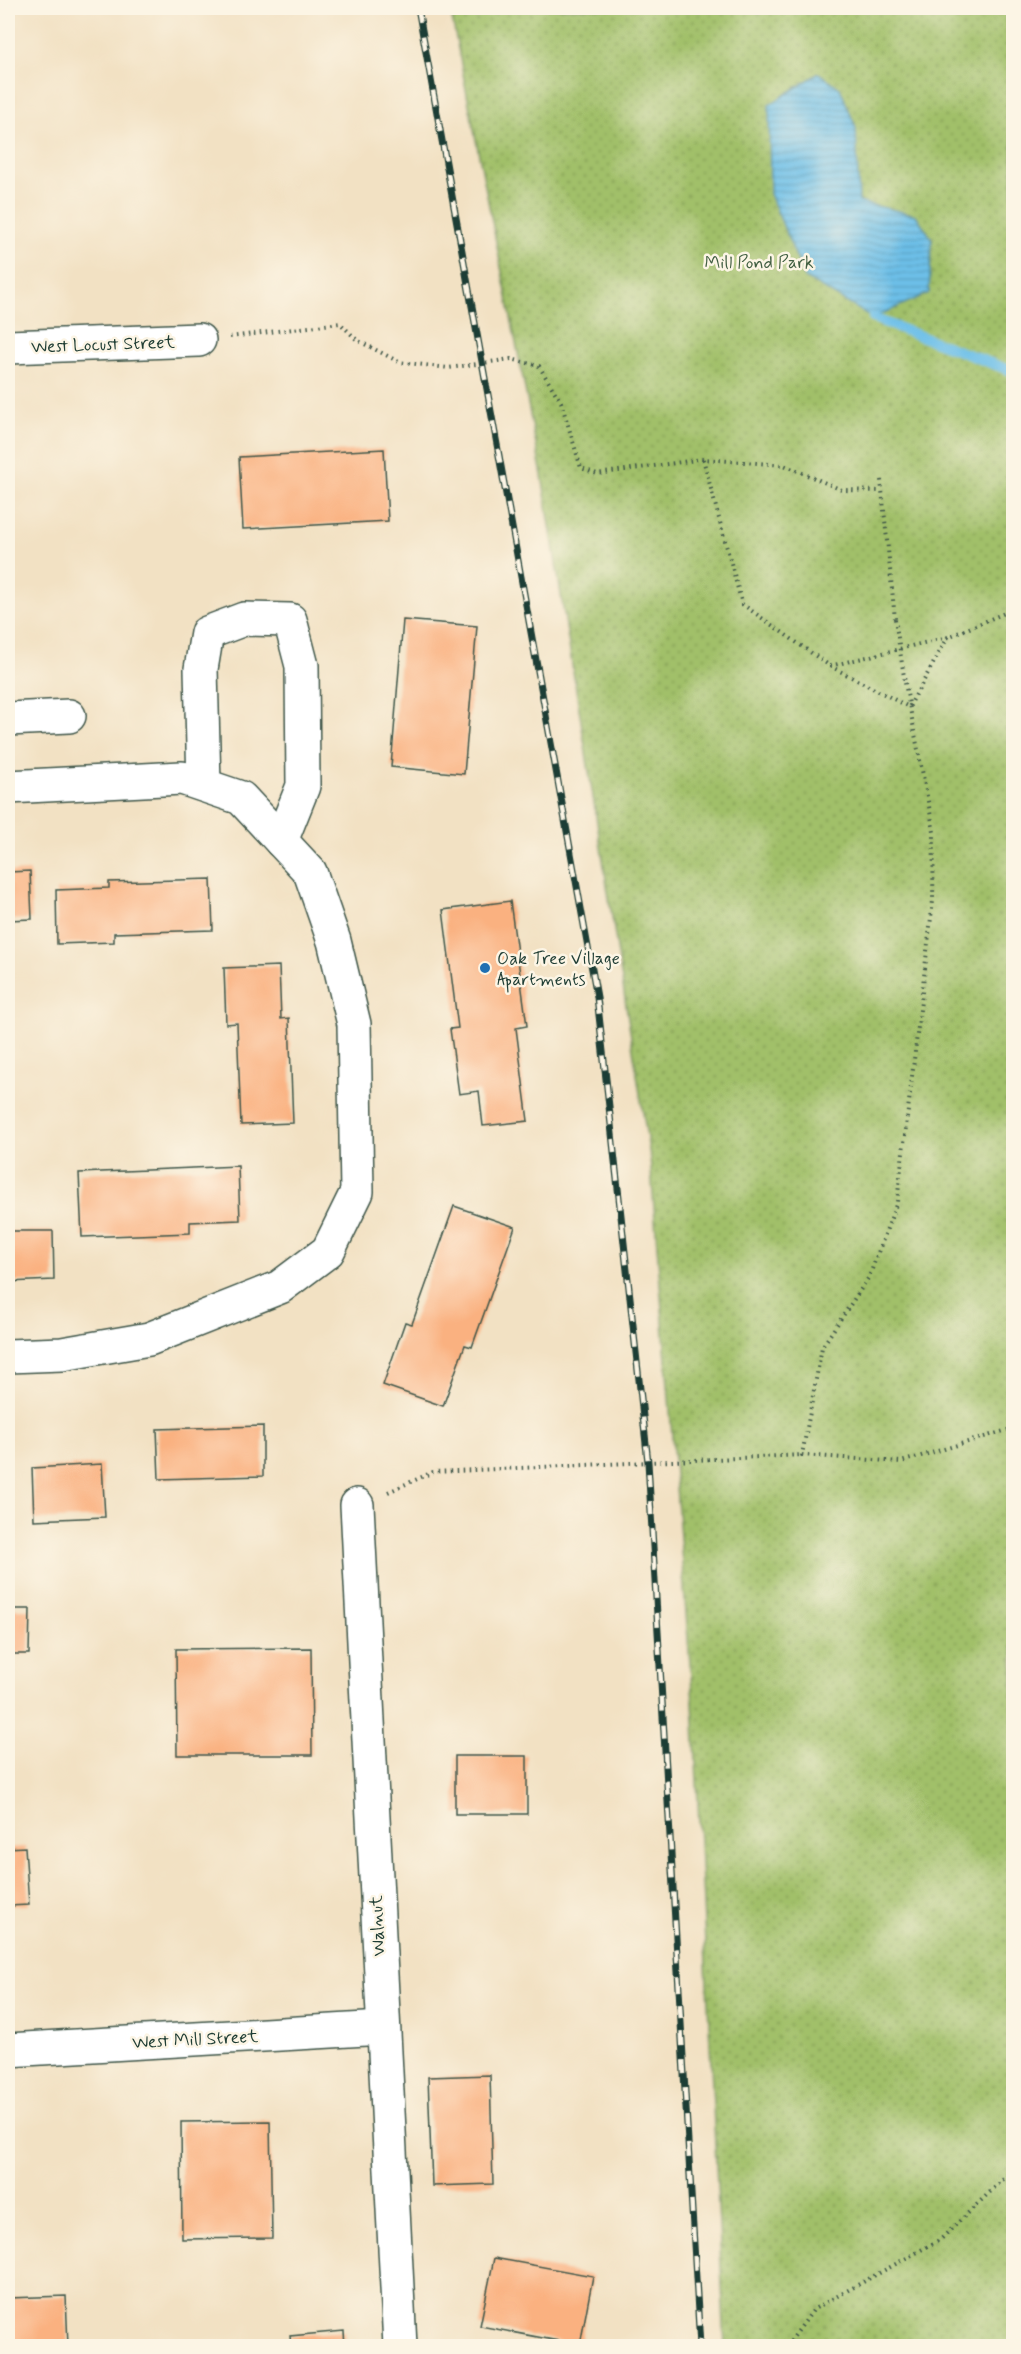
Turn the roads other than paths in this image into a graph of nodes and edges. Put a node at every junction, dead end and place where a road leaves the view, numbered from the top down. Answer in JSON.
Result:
{"nodes":[{"id":1,"x":199,"y":340,"type":"road end"},
{"id":2,"x":8,"y":347,"type":"edge"},
{"id":3,"x":69,"y":716,"type":"dead end"},
{"id":4,"x":8,"y":719,"type":"edge"},
{"id":5,"x":204,"y":785,"type":"junction"},
{"id":6,"x":8,"y":787,"type":"edge"},
{"id":7,"x":281,"y":841,"type":"junction"},
{"id":8,"x":8,"y":1356,"type":"edge"},
{"id":9,"x":357,"y":1505,"type":"road end"},
{"id":10,"x":382,"y":2028,"type":"junction"},
{"id":11,"x":8,"y":2050,"type":"edge"},
{"id":12,"x":400,"y":2346,"type":"edge"}],
"edges":[{"from":1,"to":2,"type":"street","name":"West Locust Street"},
{"from":3,"to":4,"type":"street"},
{"from":5,"to":6,"type":"street"},
{"from":5,"to":7,"type":"street"},
{"from":5,"to":7,"type":"street"},
{"from":7,"to":8,"type":"street"},
{"from":9,"to":10,"type":"street","name":"Walnut"},
{"from":10,"to":11,"type":"street","name":"West Mill Street"},
{"from":10,"to":12,"type":"street","name":"Walnut"}]}
